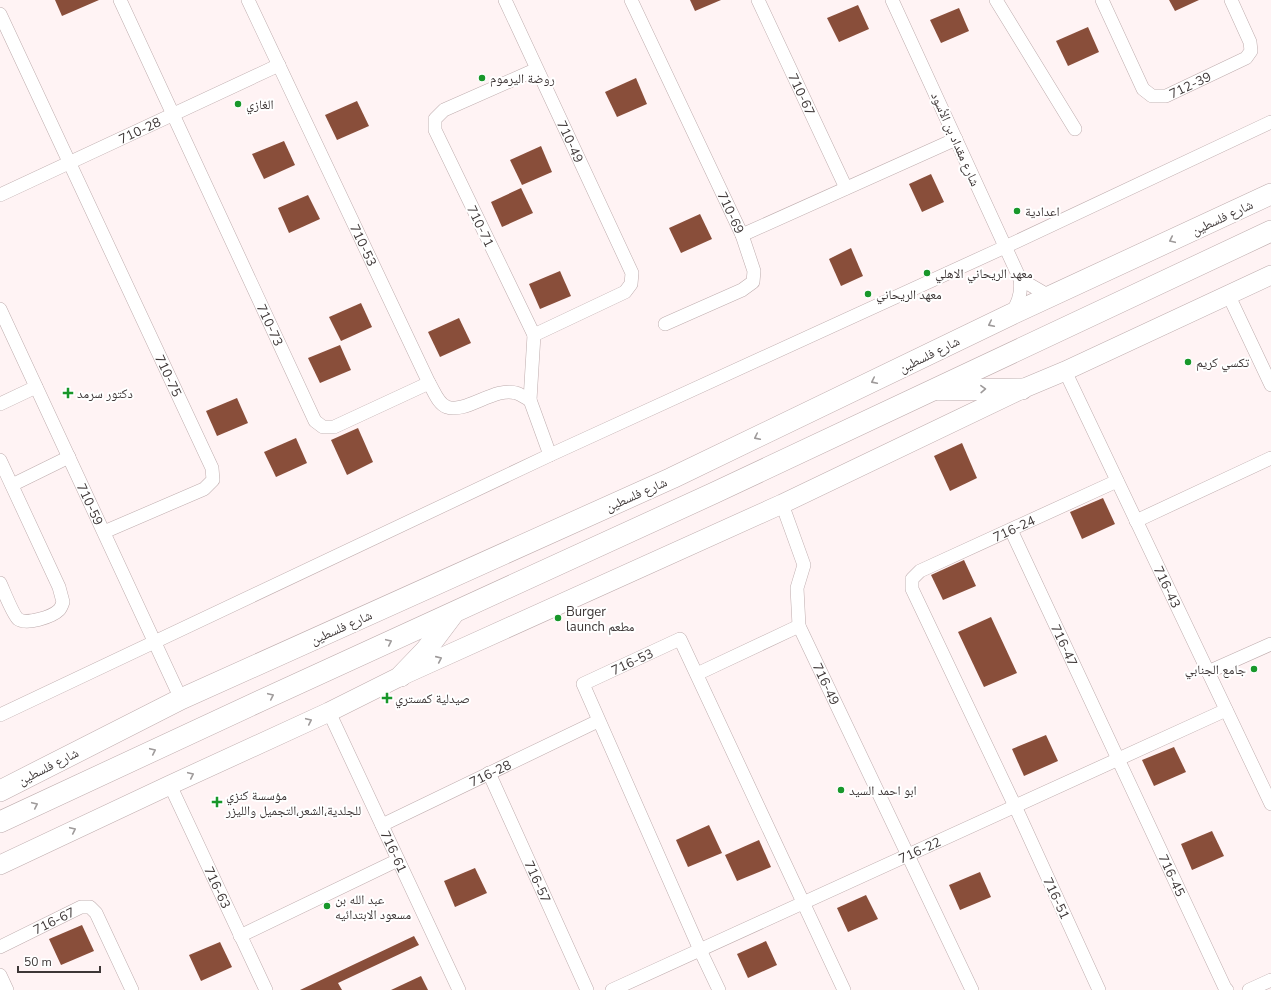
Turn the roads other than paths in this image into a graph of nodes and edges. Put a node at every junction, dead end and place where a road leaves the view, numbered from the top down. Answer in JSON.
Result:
{"nodes":[{"id":1,"x":120,"y":0,"type":"edge"},
{"id":2,"x":248,"y":0,"type":"edge"},
{"id":3,"x":505,"y":0,"type":"edge"},
{"id":4,"x":631,"y":0,"type":"edge"},
{"id":5,"x":758,"y":0,"type":"edge"},
{"id":6,"x":892,"y":0,"type":"edge"},
{"id":7,"x":996,"y":0,"type":"edge"},
{"id":8,"x":1102,"y":0,"type":"edge"},
{"id":9,"x":1231,"y":0,"type":"edge"},
{"id":10,"x":0,"y":14,"type":"edge"},
{"id":11,"x":279,"y":65,"type":"junction"},
{"id":12,"x":537,"y":69,"type":"junction"},
{"id":13,"x":173,"y":114,"type":"junction"},
{"id":14,"x":1271,"y":122,"type":"edge"},
{"id":15,"x":1075,"y":129,"type":"dead end"},
{"id":16,"x":956,"y":139,"type":"junction"},
{"id":17,"x":70,"y":163,"type":"junction"},
{"id":18,"x":846,"y":188,"type":"junction"},
{"id":19,"x":1271,"y":194,"type":"edge"},
{"id":20,"x":0,"y":195,"type":"edge"},
{"id":21,"x":1239,"y":209,"type":"junction"},
{"id":22,"x":1271,"y":231,"type":"edge"},
{"id":23,"x":742,"y":235,"type":"junction"},
{"id":24,"x":1248,"y":242,"type":"junction"},
{"id":25,"x":1005,"y":247,"type":"junction"},
{"id":26,"x":1271,"y":275,"type":"edge"},
{"id":27,"x":1020,"y":278,"type":"junction"},
{"id":28,"x":1228,"y":294,"type":"junction"},
{"id":29,"x":1054,"y":295,"type":"junction"},
{"id":30,"x":0,"y":309,"type":"edge"},
{"id":31,"x":1010,"y":315,"type":"junction"},
{"id":32,"x":665,"y":324,"type":"dead end"},
{"id":33,"x":534,"y":335,"type":"junction"},
{"id":34,"x":1065,"y":371,"type":"junction"},
{"id":35,"x":429,"y":383,"type":"junction"},
{"id":36,"x":1271,"y":385,"type":"edge"},
{"id":37,"x":36,"y":387,"type":"junction"},
{"id":38,"x":1022,"y":389,"type":"junction"},
{"id":39,"x":930,"y":391,"type":"junction"},
{"id":40,"x":530,"y":400,"type":"junction"},
{"id":41,"x":0,"y":404,"type":"edge"},
{"id":42,"x":550,"y":455,"type":"junction"},
{"id":43,"x":69,"y":457,"type":"junction"},
{"id":44,"x":1271,"y":458,"type":"edge"},
{"id":45,"x":0,"y":460,"type":"edge"},
{"id":46,"x":701,"y":464,"type":"junction"},
{"id":47,"x":672,"y":478,"type":"junction"},
{"id":48,"x":1117,"y":481,"type":"junction"},
{"id":49,"x":12,"y":485,"type":"junction"},
{"id":50,"x":714,"y":493,"type":"junction"},
{"id":51,"x":782,"y":504,"type":"junction"},
{"id":52,"x":682,"y":506,"type":"junction"},
{"id":53,"x":1136,"y":521,"type":"junction"},
{"id":54,"x":1011,"y":530,"type":"junction"},
{"id":55,"x":104,"y":532,"type":"junction"},
{"id":56,"x":0,"y":582,"type":"edge"},
{"id":57,"x":456,"y":611,"type":"junction"},
{"id":58,"x":799,"y":626,"type":"junction"},
{"id":59,"x":155,"y":643,"type":"junction"},
{"id":60,"x":1271,"y":644,"type":"edge"},
{"id":61,"x":1208,"y":672,"type":"junction"},
{"id":62,"x":697,"y":674,"type":"junction"},
{"id":63,"x":401,"y":676,"type":"junction"},
{"id":64,"x":181,"y":699,"type":"junction"},
{"id":65,"x":1226,"y":710,"type":"junction"},
{"id":66,"x":329,"y":712,"type":"junction"},
{"id":67,"x":0,"y":715,"type":"edge"},
{"id":68,"x":598,"y":721,"type":"junction"},
{"id":69,"x":1118,"y":759,"type":"junction"},
{"id":70,"x":489,"y":773,"type":"junction"},
{"id":71,"x":170,"y":785,"type":"junction"},
{"id":72,"x":0,"y":791,"type":"edge"},
{"id":73,"x":1271,"y":804,"type":"edge"},
{"id":74,"x":1015,"y":806,"type":"junction"},
{"id":75,"x":0,"y":822,"type":"edge"},
{"id":76,"x":382,"y":825,"type":"junction"},
{"id":77,"x":908,"y":855,"type":"junction"},
{"id":78,"x":398,"y":860,"type":"junction"},
{"id":79,"x":0,"y":865,"type":"edge"},
{"id":80,"x":803,"y":903,"type":"junction"},
{"id":81,"x":240,"y":936,"type":"junction"},
{"id":82,"x":0,"y":947,"type":"edge"},
{"id":83,"x":700,"y":950,"type":"junction"},
{"id":84,"x":0,"y":975,"type":"edge"},
{"id":85,"x":1271,"y":980,"type":"edge"},
{"id":86,"x":7,"y":990,"type":"edge"},
{"id":87,"x":132,"y":990,"type":"edge"},
{"id":88,"x":266,"y":990,"type":"edge"},
{"id":89,"x":459,"y":990,"type":"edge"},
{"id":90,"x":588,"y":990,"type":"edge"},
{"id":91,"x":612,"y":990,"type":"edge"},
{"id":92,"x":718,"y":990,"type":"edge"},
{"id":93,"x":844,"y":990,"type":"edge"},
{"id":94,"x":972,"y":990,"type":"edge"},
{"id":95,"x":1099,"y":990,"type":"edge"},
{"id":96,"x":1227,"y":990,"type":"edge"},
{"id":97,"x":1249,"y":990,"type":"edge"}],
"edges":[{"from":1,"to":13,"type":"street","name":"710-73"},
{"from":2,"to":11,"type":"street","name":"710-53"},
{"from":3,"to":12,"type":"street","name":"710-49"},
{"from":4,"to":23,"type":"street","name":"710-69"},
{"from":5,"to":18,"type":"street","name":"710-67"},
{"from":6,"to":16,"type":"street","name":"شارع مقداد بن الأسود"},
{"from":7,"to":15,"type":"street"},
{"from":8,"to":9,"type":"street","name":"712-39"},
{"from":10,"to":17,"type":"street","name":"710-75"},
{"from":11,"to":13,"type":"street","name":"710-28"},
{"from":11,"to":35,"type":"street","name":"710-53"},
{"from":12,"to":33,"type":"street","name":"710-49"},
{"from":12,"to":33,"type":"street","name":"710-71"},
{"from":13,"to":17,"type":"street","name":"710-28"},
{"from":13,"to":35,"type":"street","name":"710-73"},
{"from":14,"to":25,"type":"street"},
{"from":16,"to":18,"type":"street","name":"710-69"},
{"from":16,"to":25,"type":"street","name":"شارع مقداد بن الأسود"},
{"from":17,"to":20,"type":"street","name":"710-28"},
{"from":17,"to":55,"type":"street","name":"710-75"},
{"from":18,"to":23,"type":"street","name":"710-69"},
{"from":19,"to":21,"type":"main road","name":"شارع فلسطين"},
{"from":21,"to":24,"type":"main road"},
{"from":21,"to":29,"type":"main road","name":"شارع فلسطين","one_way":true},
{"from":22,"to":24,"type":"main road"},
{"from":23,"to":32,"type":"street"},
{"from":24,"to":39,"type":"main road"},
{"from":25,"to":27,"type":"street","name":"شارع مقداد بن الأسود"},
{"from":25,"to":42,"type":"street"},
{"from":26,"to":28,"type":"street"},
{"from":27,"to":29,"type":"street"},
{"from":27,"to":31,"type":"street"},
{"from":28,"to":34,"type":"street"},
{"from":28,"to":36,"type":"street"},
{"from":29,"to":31,"type":"main road","name":"شارع فلسطين"},
{"from":30,"to":37,"type":"street","name":"710-59"},
{"from":31,"to":46,"type":"main road","name":"شارع فلسطين","one_way":true},
{"from":33,"to":40,"type":"street"},
{"from":34,"to":38,"type":"street"},
{"from":34,"to":48,"type":"street","name":"716-43"},
{"from":35,"to":40,"type":"street","name":"710-53"},
{"from":37,"to":41,"type":"street"},
{"from":37,"to":43,"type":"street","name":"710-59"},
{"from":39,"to":38,"type":"main road","one_way":true},
{"from":38,"to":51,"type":"street"},
{"from":39,"to":50,"type":"main road"},
{"from":40,"to":42,"type":"street"},
{"from":42,"to":59,"type":"street"},
{"from":43,"to":49,"type":"street"},
{"from":43,"to":55,"type":"street","name":"710-59"},
{"from":44,"to":53,"type":"street"},
{"from":45,"to":49,"type":"street"},
{"from":46,"to":47,"type":"main road","name":"شارع فلسطين"},
{"from":46,"to":50,"type":"main road"},
{"from":47,"to":52,"type":"main road"},
{"from":47,"to":64,"type":"main road","name":"شارع فلسطين"},
{"from":48,"to":53,"type":"street","name":"716-43"},
{"from":48,"to":54,"type":"street","name":"716-24"},
{"from":49,"to":56,"type":"street"},
{"from":50,"to":52,"type":"main road"},
{"from":51,"to":58,"type":"street","name":"716-49"},
{"from":63,"to":51,"type":"street","one_way":true},
{"from":52,"to":57,"type":"main road"},
{"from":53,"to":61,"type":"street","name":"716-43"},
{"from":54,"to":69,"type":"street","name":"716-47"},
{"from":54,"to":74,"type":"street","name":"716-24"},
{"from":55,"to":59,"type":"street","name":"710-59"},
{"from":57,"to":63,"type":"main road"},
{"from":75,"to":57,"type":"main road","one_way":true},
{"from":58,"to":62,"type":"street"},
{"from":58,"to":77,"type":"street","name":"716-49"},
{"from":59,"to":64,"type":"street","name":"710-59"},
{"from":59,"to":67,"type":"street"},
{"from":60,"to":61,"type":"street"},
{"from":61,"to":65,"type":"street","name":"716-43"},
{"from":62,"to":68,"type":"street","name":"716-53"},
{"from":62,"to":80,"type":"street","name":"716-53"},
{"from":63,"to":66,"type":"street"},
{"from":64,"to":72,"type":"main road","name":"شارع فلسطين"},
{"from":65,"to":69,"type":"street","name":"716-22"},
{"from":65,"to":73,"type":"street","name":"716-43"},
{"from":71,"to":66,"type":"street","one_way":true},
{"from":66,"to":76,"type":"street","name":"716-61"},
{"from":68,"to":70,"type":"street","name":"716-28"},
{"from":68,"to":83,"type":"street","name":"716-53"},
{"from":69,"to":74,"type":"street","name":"716-22"},
{"from":69,"to":96,"type":"street","name":"716-45"},
{"from":70,"to":76,"type":"street","name":"716-28"},
{"from":70,"to":90,"type":"street","name":"716-57"},
{"from":79,"to":71,"type":"street","one_way":true},
{"from":71,"to":81,"type":"street","name":"716-63"},
{"from":74,"to":77,"type":"street","name":"716-22"},
{"from":74,"to":95,"type":"street","name":"716-51"},
{"from":76,"to":78,"type":"street","name":"716-61"},
{"from":77,"to":80,"type":"street","name":"716-22"},
{"from":77,"to":94,"type":"street"},
{"from":78,"to":81,"type":"street"},
{"from":78,"to":89,"type":"street","name":"716-61"},
{"from":80,"to":83,"type":"street","name":"716-22"},
{"from":80,"to":93,"type":"street","name":"716-53"},
{"from":81,"to":88,"type":"street","name":"716-63"},
{"from":82,"to":87,"type":"street","name":"716-67"},
{"from":83,"to":91,"type":"street","name":"716-22"},
{"from":83,"to":92,"type":"street","name":"716-53"},
{"from":84,"to":86,"type":"street"},
{"from":85,"to":97,"type":"street"}]}
